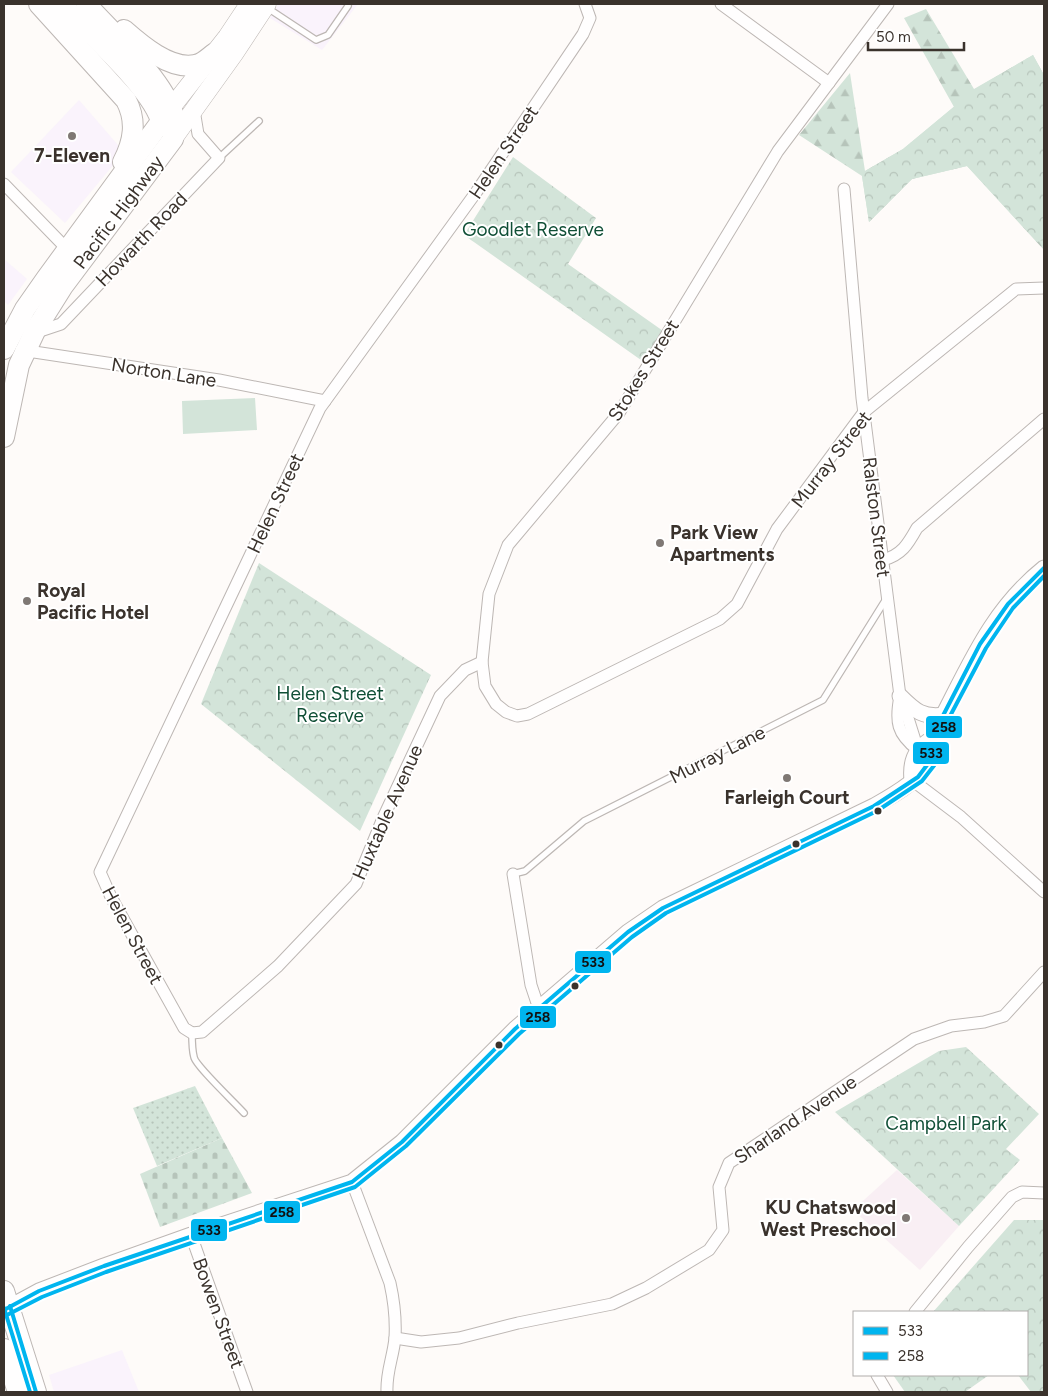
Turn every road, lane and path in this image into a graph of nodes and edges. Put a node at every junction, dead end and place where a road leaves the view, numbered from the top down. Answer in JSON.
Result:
{"nodes":[{"id":1,"x":39,"y":4,"type":"edge"},
{"id":2,"x":62,"y":4,"type":"edge"},
{"id":3,"x":86,"y":4,"type":"edge"},
{"id":4,"x":98,"y":4,"type":"edge"},
{"id":5,"x":585,"y":4,"type":"edge"},
{"id":6,"x":721,"y":4,"type":"edge"},
{"id":7,"x":888,"y":4,"type":"edge"},
{"id":8,"x":260,"y":5,"type":"edge"},
{"id":9,"x":348,"y":6,"type":"dead end"},
{"id":10,"x":215,"y":53,"type":"junction"},
{"id":11,"x":829,"y":83,"type":"junction"},
{"id":12,"x":194,"y":110,"type":"junction"},
{"id":13,"x":166,"y":115,"type":"junction"},
{"id":14,"x":259,"y":121,"type":"dead end"},
{"id":15,"x":173,"y":139,"type":"junction"},
{"id":16,"x":219,"y":158,"type":"junction"},
{"id":17,"x":156,"y":162,"type":"junction"},
{"id":18,"x":5,"y":187,"type":"edge"},
{"id":19,"x":844,"y":189,"type":"dead end"},
{"id":20,"x":105,"y":200,"type":"junction"},
{"id":21,"x":67,"y":249,"type":"junction"},
{"id":22,"x":1044,"y":288,"type":"edge"},
{"id":23,"x":25,"y":310,"type":"junction"},
{"id":24,"x":36,"y":329,"type":"junction"},
{"id":25,"x":4,"y":349,"type":"edge"},
{"id":26,"x":26,"y":350,"type":"junction"},
{"id":27,"x":4,"y":358,"type":"edge"},
{"id":28,"x":325,"y":401,"type":"junction"},
{"id":29,"x":864,"y":412,"type":"junction"},
{"id":30,"x":1044,"y":419,"type":"edge"},
{"id":31,"x":4,"y":437,"type":"edge"},
{"id":32,"x":883,"y":560,"type":"junction"},
{"id":33,"x":1044,"y":568,"type":"edge"},
{"id":34,"x":887,"y":598,"type":"junction"},
{"id":35,"x":482,"y":662,"type":"junction"},
{"id":36,"x":900,"y":696,"type":"junction"},
{"id":37,"x":944,"y":715,"type":"junction"},
{"id":38,"x":932,"y":739,"type":"junction"},
{"id":39,"x":918,"y":750,"type":"junction"},
{"id":40,"x":912,"y":780,"type":"junction"},
{"id":41,"x":512,"y":874,"type":"joint"},
{"id":42,"x":1044,"y":892,"type":"edge"},
{"id":43,"x":1044,"y":972,"type":"edge"},
{"id":44,"x":539,"y":1009,"type":"junction"},
{"id":45,"x":192,"y":1033,"type":"junction"},
{"id":46,"x":244,"y":1113,"type":"dead end"},
{"id":47,"x":352,"y":1182,"type":"junction"},
{"id":48,"x":1044,"y":1193,"type":"edge"},
{"id":49,"x":191,"y":1235,"type":"junction"},
{"id":50,"x":6,"y":1302,"type":"edge"},
{"id":51,"x":916,"y":1311,"type":"edge"},
{"id":52,"x":395,"y":1338,"type":"junction"},
{"id":53,"x":4,"y":1349,"type":"edge"},
{"id":54,"x":878,"y":1376,"type":"edge"},
{"id":55,"x":18,"y":1392,"type":"edge"},
{"id":56,"x":36,"y":1392,"type":"edge"},
{"id":57,"x":247,"y":1392,"type":"edge"},
{"id":58,"x":387,"y":1392,"type":"edge"},
{"id":59,"x":886,"y":1392,"type":"edge"}],
"edges":[{"from":1,"to":20,"type":"highway"},
{"from":2,"to":13,"type":"highway"},
{"from":3,"to":13,"type":"highway"},
{"from":4,"to":10,"type":"highway"},
{"from":5,"to":28,"type":"street","name":"Helen Street"},
{"from":6,"to":11,"type":"street"},
{"from":7,"to":11,"type":"street","name":"Stokes Street"},
{"from":8,"to":9,"type":"lane"},
{"from":8,"to":10,"type":"main road","name":"Pacific Highway"},
{"from":8,"to":12,"type":"main road","name":"Pacific Highway"},
{"from":10,"to":13,"type":"main road","name":"Pacific Highway"},
{"from":11,"to":35,"type":"street","name":"Stokes Street"},
{"from":12,"to":15,"type":"main road","name":"Pacific Highway"},
{"from":12,"to":16,"type":"street"},
{"from":13,"to":15,"type":"highway"},
{"from":13,"to":17,"type":"highway"},
{"from":13,"to":20,"type":"highway","name":"Pacific Highway"},
{"from":14,"to":16,"type":"lane","name":"Howarth Road"},
{"from":15,"to":17,"type":"highway","name":"Pacific Highway"},
{"from":16,"to":24,"type":"street","name":"Howarth Road"},
{"from":17,"to":24,"type":"highway","name":"Pacific Highway"},
{"from":18,"to":21,"type":"street"},
{"from":19,"to":29,"type":"street","name":"Ralston Street"},
{"from":20,"to":21,"type":"highway","name":"Pacific Highway"},
{"from":21,"to":23,"type":"highway","name":"Pacific Highway"},
{"from":22,"to":29,"type":"street","name":"Murray Street"},
{"from":23,"to":24,"type":"street"},
{"from":23,"to":25,"type":"highway","name":"Pacific Highway"},
{"from":24,"to":26,"type":"highway","name":"Pacific Highway"},
{"from":26,"to":27,"type":"street","name":"Norton Lane"},
{"from":26,"to":28,"type":"street","name":"Norton Lane"},
{"from":26,"to":31,"type":"highway","name":"Pacific Highway"},
{"from":28,"to":45,"type":"street","name":"Helen Street"},
{"from":29,"to":32,"type":"street","name":"Ralston Street"},
{"from":29,"to":35,"type":"street","name":"Murray Street"},
{"from":30,"to":32,"type":"street"},
{"from":32,"to":34,"type":"street","name":"Ralston Street"},
{"from":33,"to":37,"type":"main road"},
{"from":34,"to":36,"type":"street","name":"Ralston Street"},
{"from":34,"to":41,"type":"lane","name":"Murray Lane"},
{"from":35,"to":45,"type":"street","name":"Huxtable Avenue"},
{"from":36,"to":37,"type":"main road"},
{"from":36,"to":39,"type":"street","name":"Ralston Street"},
{"from":37,"to":38,"type":"main road"},
{"from":38,"to":39,"type":"main road"},
{"from":38,"to":40,"type":"main road"},
{"from":39,"to":40,"type":"main road"},
{"from":40,"to":42,"type":"street"},
{"from":40,"to":44,"type":"main road"},
{"from":41,"to":44,"type":"street"},
{"from":43,"to":52,"type":"street","name":"Sharland Avenue"},
{"from":44,"to":47,"type":"main road"},
{"from":45,"to":46,"type":"lane"},
{"from":47,"to":49,"type":"main road"},
{"from":47,"to":52,"type":"street"},
{"from":48,"to":51,"type":"street"},
{"from":49,"to":50,"type":"main road"},
{"from":49,"to":57,"type":"street","name":"Bowen Street"},
{"from":50,"to":56,"type":"highway"},
{"from":52,"to":58,"type":"street"},
{"from":53,"to":55,"type":"highway"},
{"from":54,"to":59,"type":"street"}]}
